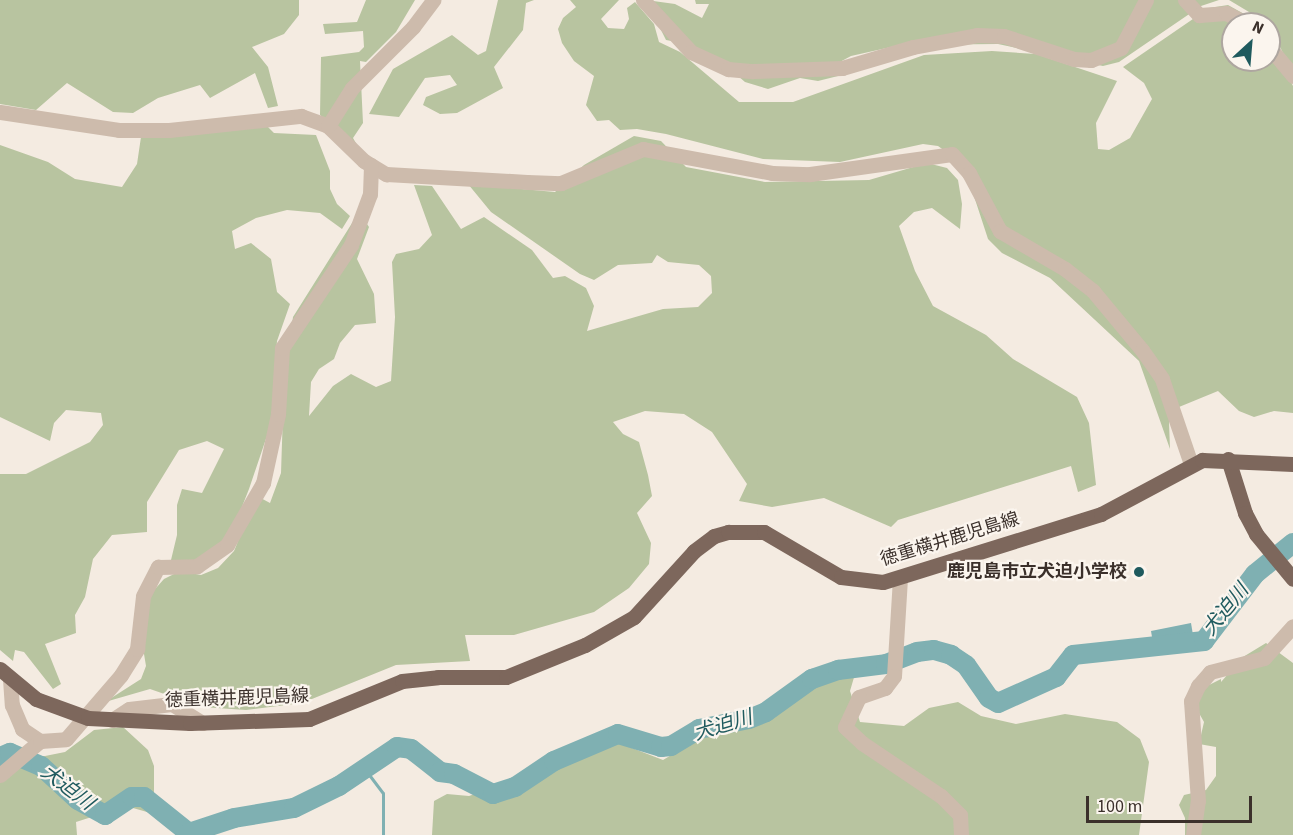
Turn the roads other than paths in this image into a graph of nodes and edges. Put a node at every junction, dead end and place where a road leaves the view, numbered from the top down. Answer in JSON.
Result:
{"nodes":[{"id":1,"x":433,"y":0,"type":"edge"},
{"id":2,"x":643,"y":0,"type":"edge"},
{"id":3,"x":1146,"y":0,"type":"edge"},
{"id":4,"x":1185,"y":0,"type":"edge"},
{"id":5,"x":1221,"y":13,"type":"edge"},
{"id":6,"x":1281,"y":62,"type":"edge"},
{"id":7,"x":1293,"y":76,"type":"edge"},
{"id":8,"x":0,"y":112,"type":"edge"},
{"id":9,"x":328,"y":126,"type":"junction"},
{"id":10,"x":371,"y":165,"type":"junction"},
{"id":11,"x":1228,"y":459,"type":"junction"},
{"id":12,"x":1191,"y":464,"type":"junction"},
{"id":13,"x":1293,"y":464,"type":"edge"},
{"id":14,"x":1289,"y":574,"type":"edge"},
{"id":15,"x":900,"y":578,"type":"junction"},
{"id":16,"x":1293,"y":626,"type":"edge"},
{"id":17,"x":5,"y":674,"type":"edge"},
{"id":18,"x":88,"y":718,"type":"junction"},
{"id":19,"x":40,"y":741,"type":"junction"},
{"id":20,"x":0,"y":775,"type":"edge"},
{"id":21,"x":961,"y":835,"type":"edge"},
{"id":22,"x":1193,"y":835,"type":"edge"}],
"edges":[{"from":1,"to":9,"type":"street"},
{"from":2,"to":3,"type":"street"},
{"from":4,"to":5,"type":"street"},
{"from":6,"to":7,"type":"street"},
{"from":8,"to":9,"type":"street"},
{"from":9,"to":10,"type":"street"},
{"from":10,"to":12,"type":"street"},
{"from":10,"to":18,"type":"street"},
{"from":11,"to":12,"type":"main road","name":"徳重横井鹿児島線"},
{"from":11,"to":13,"type":"main road","name":"徳重横井鹿児島線"},
{"from":11,"to":14,"type":"main road"},
{"from":12,"to":15,"type":"main road","name":"徳重横井鹿児島線"},
{"from":15,"to":18,"type":"main road","name":"徳重横井鹿児島線"},
{"from":15,"to":21,"type":"street"},
{"from":16,"to":22,"type":"street"},
{"from":17,"to":18,"type":"main road","name":"徳重横井鹿児島線"},
{"from":17,"to":19,"type":"street"},
{"from":18,"to":19,"type":"street"},
{"from":19,"to":20,"type":"street"}]}
